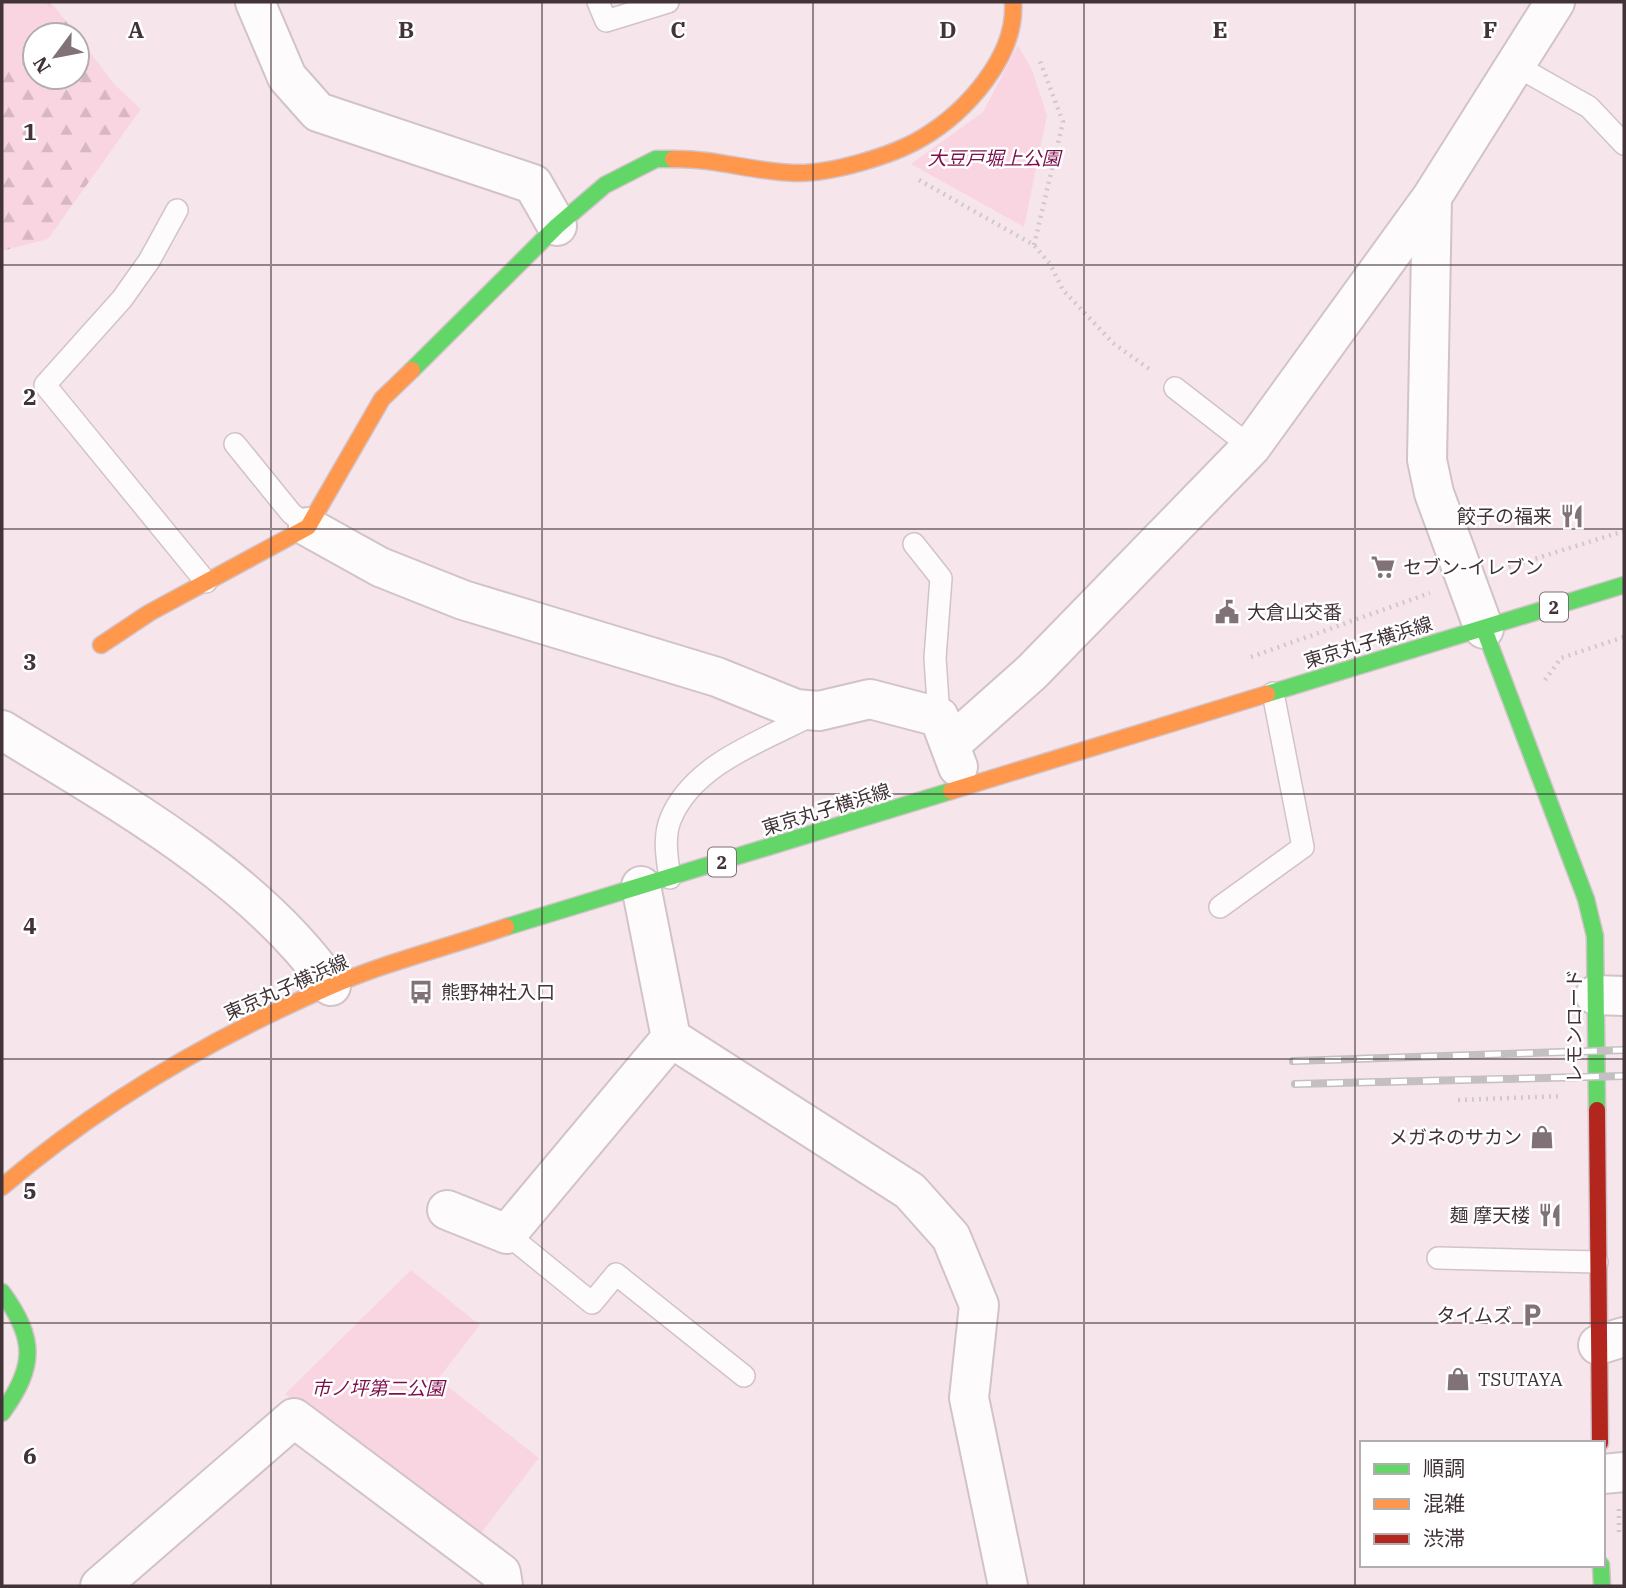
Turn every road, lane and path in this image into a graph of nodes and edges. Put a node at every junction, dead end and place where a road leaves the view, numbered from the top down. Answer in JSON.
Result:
{"nodes":[{"id":1,"x":256,"y":2,"type":"edge"},
{"id":2,"x":598,"y":2,"type":"edge"},
{"id":3,"x":668,"y":2,"type":"edge"},
{"id":4,"x":1555,"y":2,"type":"edge"},
{"id":5,"x":1014,"y":8,"type":"edge"},
{"id":6,"x":1515,"y":65,"type":"junction"},
{"id":7,"x":1624,"y":144,"type":"edge"},
{"id":8,"x":879,"y":156,"type":"junction"},
{"id":9,"x":1432,"y":197,"type":"junction"},
{"id":10,"x":177,"y":210,"type":"dead end"},
{"id":11,"x":557,"y":226,"type":"junction"},
{"id":12,"x":1034,"y":245,"type":"junction"},
{"id":13,"x":1175,"y":388,"type":"joint"},
{"id":14,"x":235,"y":444,"type":"dead end"},
{"id":15,"x":1251,"y":447,"type":"junction"},
{"id":16,"x":308,"y":527,"type":"junction"},
{"id":17,"x":1624,"y":531,"type":"edge"},
{"id":18,"x":914,"y":544,"type":"dead end"},
{"id":19,"x":1531,"y":560,"type":"dead end"},
{"id":20,"x":206,"y":582,"type":"junction"},
{"id":21,"x":1624,"y":585,"type":"edge"},
{"id":22,"x":1484,"y":629,"type":"junction"},
{"id":23,"x":1624,"y":637,"type":"edge"},
{"id":24,"x":101,"y":645,"type":"dead end"},
{"id":25,"x":1561,"y":658,"type":"dead end"},
{"id":26,"x":1273,"y":693,"type":"junction"},
{"id":27,"x":819,"y":711,"type":"junction"},
{"id":28,"x":2,"y":730,"type":"edge"},
{"id":29,"x":945,"y":731,"type":"junction"},
{"id":30,"x":964,"y":789,"type":"junction"},
{"id":31,"x":656,"y":882,"type":"junction"},
{"id":32,"x":1220,"y":907,"type":"dead end"},
{"id":33,"x":331,"y":986,"type":"junction"},
{"id":34,"x":1610,"y":995,"type":"edge"},
{"id":35,"x":671,"y":1038,"type":"junction"},
{"id":36,"x":1576,"y":1095,"type":"dead end"},
{"id":37,"x":1458,"y":1100,"type":"dead end"},
{"id":38,"x":2,"y":1187,"type":"edge"},
{"id":39,"x":447,"y":1210,"type":"dead end"},
{"id":40,"x":507,"y":1234,"type":"junction"},
{"id":41,"x":1438,"y":1258,"type":"dead end"},
{"id":42,"x":1597,"y":1262,"type":"junction"},
{"id":43,"x":2,"y":1292,"type":"edge"},
{"id":44,"x":1611,"y":1341,"type":"edge"},
{"id":45,"x":744,"y":1376,"type":"dead end"},
{"id":46,"x":2,"y":1413,"type":"edge"},
{"id":47,"x":1600,"y":1441,"type":"edge"},
{"id":48,"x":1624,"y":1472,"type":"edge"},
{"id":49,"x":1605,"y":1474,"type":"edge"},
{"id":50,"x":1601,"y":1567,"type":"edge"},
{"id":51,"x":100,"y":1586,"type":"edge"},
{"id":52,"x":503,"y":1586,"type":"edge"},
{"id":53,"x":1008,"y":1586,"type":"edge"},
{"id":54,"x":1602,"y":1586,"type":"edge"}],
"edges":[{"from":1,"to":11,"type":"street"},
{"from":2,"to":3,"type":"lane"},
{"from":4,"to":6,"type":"street"},
{"from":5,"to":8,"type":"street"},
{"from":5,"to":12,"type":"path"},
{"from":6,"to":7,"type":"lane"},
{"from":6,"to":9,"type":"street"},
{"from":8,"to":11,"type":"street"},
{"from":8,"to":12,"type":"path"},
{"from":9,"to":15,"type":"street"},
{"from":9,"to":22,"type":"street"},
{"from":10,"to":20,"type":"lane"},
{"from":11,"to":16,"type":"street"},
{"from":12,"to":13,"type":"path"},
{"from":13,"to":15,"type":"lane"},
{"from":14,"to":16,"type":"lane"},
{"from":15,"to":29,"type":"street"},
{"from":16,"to":20,"type":"street"},
{"from":16,"to":27,"type":"street"},
{"from":17,"to":19,"type":"path"},
{"from":18,"to":29,"type":"lane"},
{"from":20,"to":24,"type":"street"},
{"from":21,"to":22,"type":"street","name":"東京丸子横浜線","number":"2"},
{"from":22,"to":26,"type":"street","name":"東京丸子横浜線","number":"2"},
{"from":22,"to":34,"type":"street","name":"レモンロード"},
{"from":23,"to":25,"type":"path"},
{"from":26,"to":30,"type":"street","name":"東京丸子横浜線","number":"2"},
{"from":26,"to":32,"type":"lane"},
{"from":27,"to":29,"type":"street"},
{"from":27,"to":31,"type":"lane"},
{"from":28,"to":33,"type":"street"},
{"from":29,"to":30,"type":"street"},
{"from":30,"to":31,"type":"street","name":"東京丸子横浜線","number":"2"},
{"from":31,"to":33,"type":"street","name":"東京丸子横浜線","number":"2"},
{"from":31,"to":35,"type":"street"},
{"from":33,"to":38,"type":"street","name":"東京丸子横浜線","number":"2"},
{"from":34,"to":42,"type":"street","name":"レモンロード"},
{"from":35,"to":40,"type":"street"},
{"from":35,"to":53,"type":"street"},
{"from":36,"to":37,"type":"path"},
{"from":39,"to":40,"type":"street"},
{"from":40,"to":45,"type":"lane"},
{"from":41,"to":42,"type":"lane"},
{"from":42,"to":44,"type":"street","name":"レモンロード"},
{"from":43,"to":46,"type":"street"},
{"from":44,"to":47,"type":"street","name":"レモンロード"},
{"from":48,"to":49,"type":"street"},
{"from":50,"to":54,"type":"street"},
{"from":51,"to":52,"type":"street"}]}
